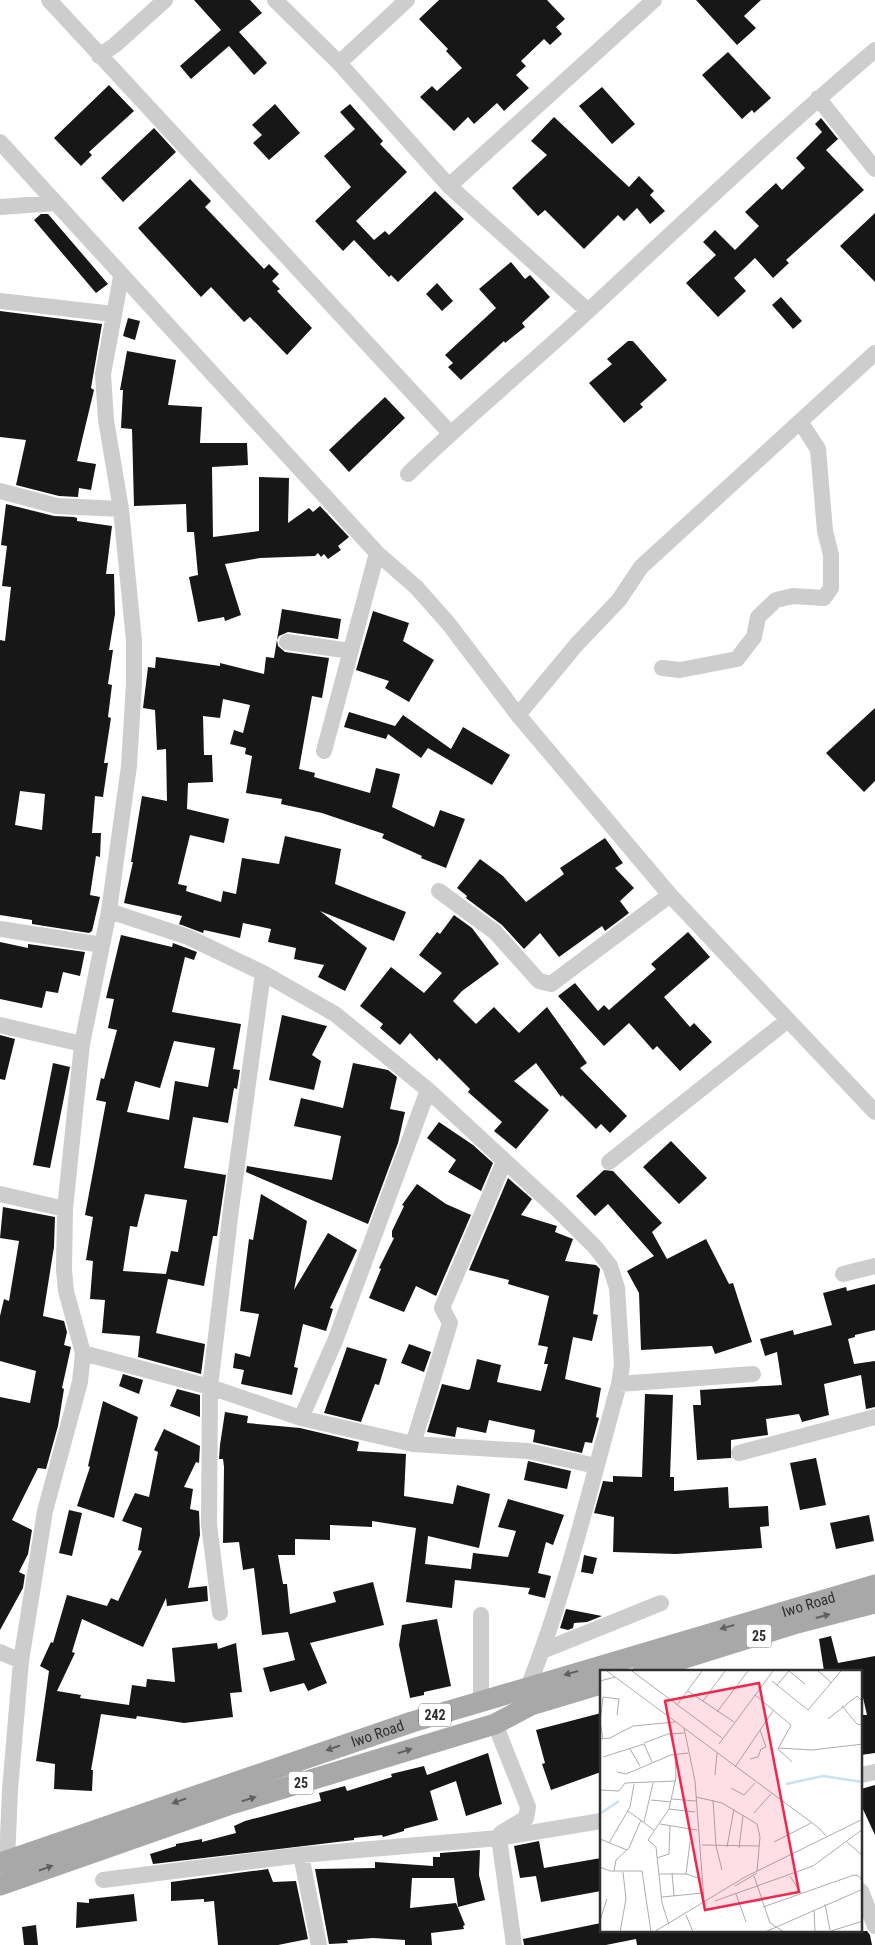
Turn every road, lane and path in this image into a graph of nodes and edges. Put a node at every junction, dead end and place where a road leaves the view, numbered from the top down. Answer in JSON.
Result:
{"nodes":[{"id":1,"x":49,"y":0,"type":"edge"},
{"id":2,"x":165,"y":0,"type":"edge"},
{"id":3,"x":275,"y":0,"type":"edge"},
{"id":4,"x":407,"y":0,"type":"edge"},
{"id":5,"x":654,"y":0,"type":"edge"},
{"id":6,"x":875,"y":50,"type":"edge"},
{"id":7,"x":99,"y":56,"type":"junction"},
{"id":8,"x":339,"y":63,"type":"junction"},
{"id":9,"x":818,"y":98,"type":"junction"},
{"id":10,"x":0,"y":142,"type":"edge"},
{"id":11,"x":875,"y":169,"type":"edge"},
{"id":12,"x":449,"y":186,"type":"junction"},
{"id":13,"x":55,"y":203,"type":"junction"},
{"id":14,"x":0,"y":207,"type":"edge"},
{"id":15,"x":121,"y":277,"type":"junction"},
{"id":16,"x":0,"y":300,"type":"edge"},
{"id":17,"x":588,"y":311,"type":"junction"},
{"id":18,"x":113,"y":314,"type":"junction"},
{"id":19,"x":875,"y":354,"type":"edge"},
{"id":20,"x":801,"y":423,"type":"junction"},
{"id":21,"x":450,"y":433,"type":"junction"},
{"id":22,"x":408,"y":474,"type":"dead end"},
{"id":23,"x":0,"y":491,"type":"edge"},
{"id":24,"x":121,"y":509,"type":"junction"},
{"id":25,"x":377,"y":553,"type":"junction"},
{"id":26,"x":287,"y":642,"type":"dead end"},
{"id":27,"x":351,"y":652,"type":"junction"},
{"id":28,"x":662,"y":668,"type":"dead end"},
{"id":29,"x":518,"y":715,"type":"junction"},
{"id":30,"x":324,"y":751,"type":"dead end"},
{"id":31,"x":439,"y":891,"type":"dead end"},
{"id":32,"x":670,"y":895,"type":"junction"},
{"id":33,"x":109,"y":911,"type":"junction"},
{"id":34,"x":0,"y":928,"type":"edge"},
{"id":35,"x":102,"y":946,"type":"junction"},
{"id":36,"x":263,"y":973,"type":"junction"},
{"id":37,"x":788,"y":1020,"type":"junction"},
{"id":38,"x":0,"y":1025,"type":"edge"},
{"id":39,"x":82,"y":1044,"type":"junction"},
{"id":40,"x":428,"y":1090,"type":"junction"},
{"id":41,"x":875,"y":1112,"type":"edge"},
{"id":42,"x":504,"y":1162,"type":"junction"},
{"id":43,"x":609,"y":1162,"type":"dead end"},
{"id":44,"x":0,"y":1194,"type":"edge"},
{"id":45,"x":65,"y":1209,"type":"junction"},
{"id":46,"x":875,"y":1266,"type":"edge"},
{"id":47,"x":843,"y":1274,"type":"dead end"},
{"id":48,"x":84,"y":1353,"type":"junction"},
{"id":49,"x":753,"y":1374,"type":"dead end"},
{"id":50,"x":619,"y":1384,"type":"junction"},
{"id":51,"x":210,"y":1387,"type":"junction"},
{"id":52,"x":875,"y":1417,"type":"edge"},
{"id":53,"x":301,"y":1418,"type":"junction"},
{"id":54,"x":413,"y":1444,"type":"junction"},
{"id":55,"x":739,"y":1453,"type":"dead end"},
{"id":56,"x":596,"y":1466,"type":"junction"},
{"id":57,"x":875,"y":1585,"type":"edge"},
{"id":58,"x":661,"y":1603,"type":"dead end"},
{"id":59,"x":875,"y":1603,"type":"edge"},
{"id":60,"x":220,"y":1613,"type":"dead end"},
{"id":61,"x":481,"y":1615,"type":"dead end"},
{"id":62,"x":793,"y":1616,"type":"junction"},
{"id":63,"x":542,"y":1651,"type":"junction"},
{"id":64,"x":0,"y":1652,"type":"edge"},
{"id":65,"x":21,"y":1661,"type":"junction"},
{"id":66,"x":646,"y":1670,"type":"edge"},
{"id":67,"x":600,"y":1684,"type":"edge"},
{"id":68,"x":529,"y":1685,"type":"junction"},
{"id":69,"x":481,"y":1700,"type":"junction"},
{"id":70,"x":495,"y":1724,"type":"junction"},
{"id":71,"x":875,"y":1772,"type":"edge"},
{"id":72,"x":862,"y":1775,"type":"edge"},
{"id":73,"x":5,"y":1790,"type":"edge"},
{"id":74,"x":600,"y":1820,"type":"edge"},
{"id":75,"x":499,"y":1838,"type":"junction"},
{"id":76,"x":301,"y":1855,"type":"junction"},
{"id":77,"x":4,"y":1862,"type":"edge"},
{"id":78,"x":103,"y":1880,"type":"dead end"},
{"id":79,"x":0,"y":1885,"type":"edge"},
{"id":80,"x":862,"y":1894,"type":"edge"},
{"id":81,"x":875,"y":1926,"type":"edge"},
{"id":82,"x":319,"y":1945,"type":"edge"},
{"id":83,"x":514,"y":1945,"type":"edge"}],
"edges":[{"from":1,"to":7,"type":"street"},
{"from":2,"to":7,"type":"street"},
{"from":3,"to":8,"type":"street"},
{"from":4,"to":8,"type":"street"},
{"from":5,"to":12,"type":"street"},
{"from":6,"to":9,"type":"street"},
{"from":7,"to":21,"type":"street"},
{"from":8,"to":12,"type":"street"},
{"from":9,"to":11,"type":"street"},
{"from":9,"to":17,"type":"street"},
{"from":10,"to":13,"type":"street"},
{"from":12,"to":17,"type":"street"},
{"from":13,"to":14,"type":"street"},
{"from":13,"to":15,"type":"street"},
{"from":15,"to":18,"type":"street"},
{"from":15,"to":25,"type":"street"},
{"from":16,"to":18,"type":"street"},
{"from":17,"to":21,"type":"street"},
{"from":18,"to":24,"type":"street"},
{"from":19,"to":20,"type":"street"},
{"from":20,"to":28,"type":"street"},
{"from":20,"to":29,"type":"street"},
{"from":21,"to":22,"type":"street"},
{"from":23,"to":24,"type":"street"},
{"from":24,"to":33,"type":"street"},
{"from":25,"to":27,"type":"street"},
{"from":25,"to":29,"type":"street"},
{"from":26,"to":27,"type":"street"},
{"from":27,"to":30,"type":"street"},
{"from":29,"to":32,"type":"street"},
{"from":31,"to":32,"type":"street"},
{"from":32,"to":37,"type":"street"},
{"from":33,"to":35,"type":"street"},
{"from":33,"to":36,"type":"street"},
{"from":34,"to":35,"type":"street"},
{"from":35,"to":39,"type":"street"},
{"from":36,"to":40,"type":"street"},
{"from":36,"to":51,"type":"street"},
{"from":37,"to":41,"type":"street"},
{"from":37,"to":43,"type":"street"},
{"from":38,"to":39,"type":"street"},
{"from":39,"to":45,"type":"street"},
{"from":40,"to":42,"type":"street"},
{"from":40,"to":53,"type":"street"},
{"from":42,"to":50,"type":"street"},
{"from":42,"to":54,"type":"street"},
{"from":44,"to":45,"type":"street"},
{"from":45,"to":48,"type":"street"},
{"from":46,"to":47,"type":"street"},
{"from":48,"to":51,"type":"street"},
{"from":48,"to":65,"type":"street"},
{"from":49,"to":50,"type":"street"},
{"from":50,"to":56,"type":"street"},
{"from":51,"to":53,"type":"street"},
{"from":51,"to":60,"type":"street"},
{"from":52,"to":55,"type":"street"},
{"from":53,"to":54,"type":"street"},
{"from":54,"to":56,"type":"street"},
{"from":56,"to":63,"type":"street"},
{"from":57,"to":62,"type":"main road","name":"Iwo Road","number":"242"},
{"from":58,"to":63,"type":"street"},
{"from":62,"to":59,"type":"main road","name":"Iwo Road","number":"25","one_way":true},
{"from":61,"to":69,"type":"street"},
{"from":62,"to":66,"type":"main road","name":"Iwo Road","number":"25"},
{"from":62,"to":68,"type":"main road","name":"Iwo Road","number":"242","one_way":true},
{"from":63,"to":68,"type":"street"},
{"from":64,"to":65,"type":"street"},
{"from":65,"to":73,"type":"street"},
{"from":67,"to":70,"type":"main road","name":"Iwo Road","number":"25"},
{"from":68,"to":69,"type":"main road","name":"Iwo Road","number":"242"},
{"from":69,"to":77,"type":"main road","name":"Iwo Road","number":"242","one_way":true},
{"from":70,"to":75,"type":"street"},
{"from":79,"to":70,"type":"main road","name":"Iwo Road","number":"25","one_way":true},
{"from":71,"to":72,"type":"street"},
{"from":73,"to":77,"type":"street"},
{"from":74,"to":75,"type":"street"},
{"from":75,"to":76,"type":"street"},
{"from":75,"to":83,"type":"street"},
{"from":76,"to":78,"type":"street"},
{"from":76,"to":82,"type":"street"},
{"from":80,"to":81,"type":"street"}]}
